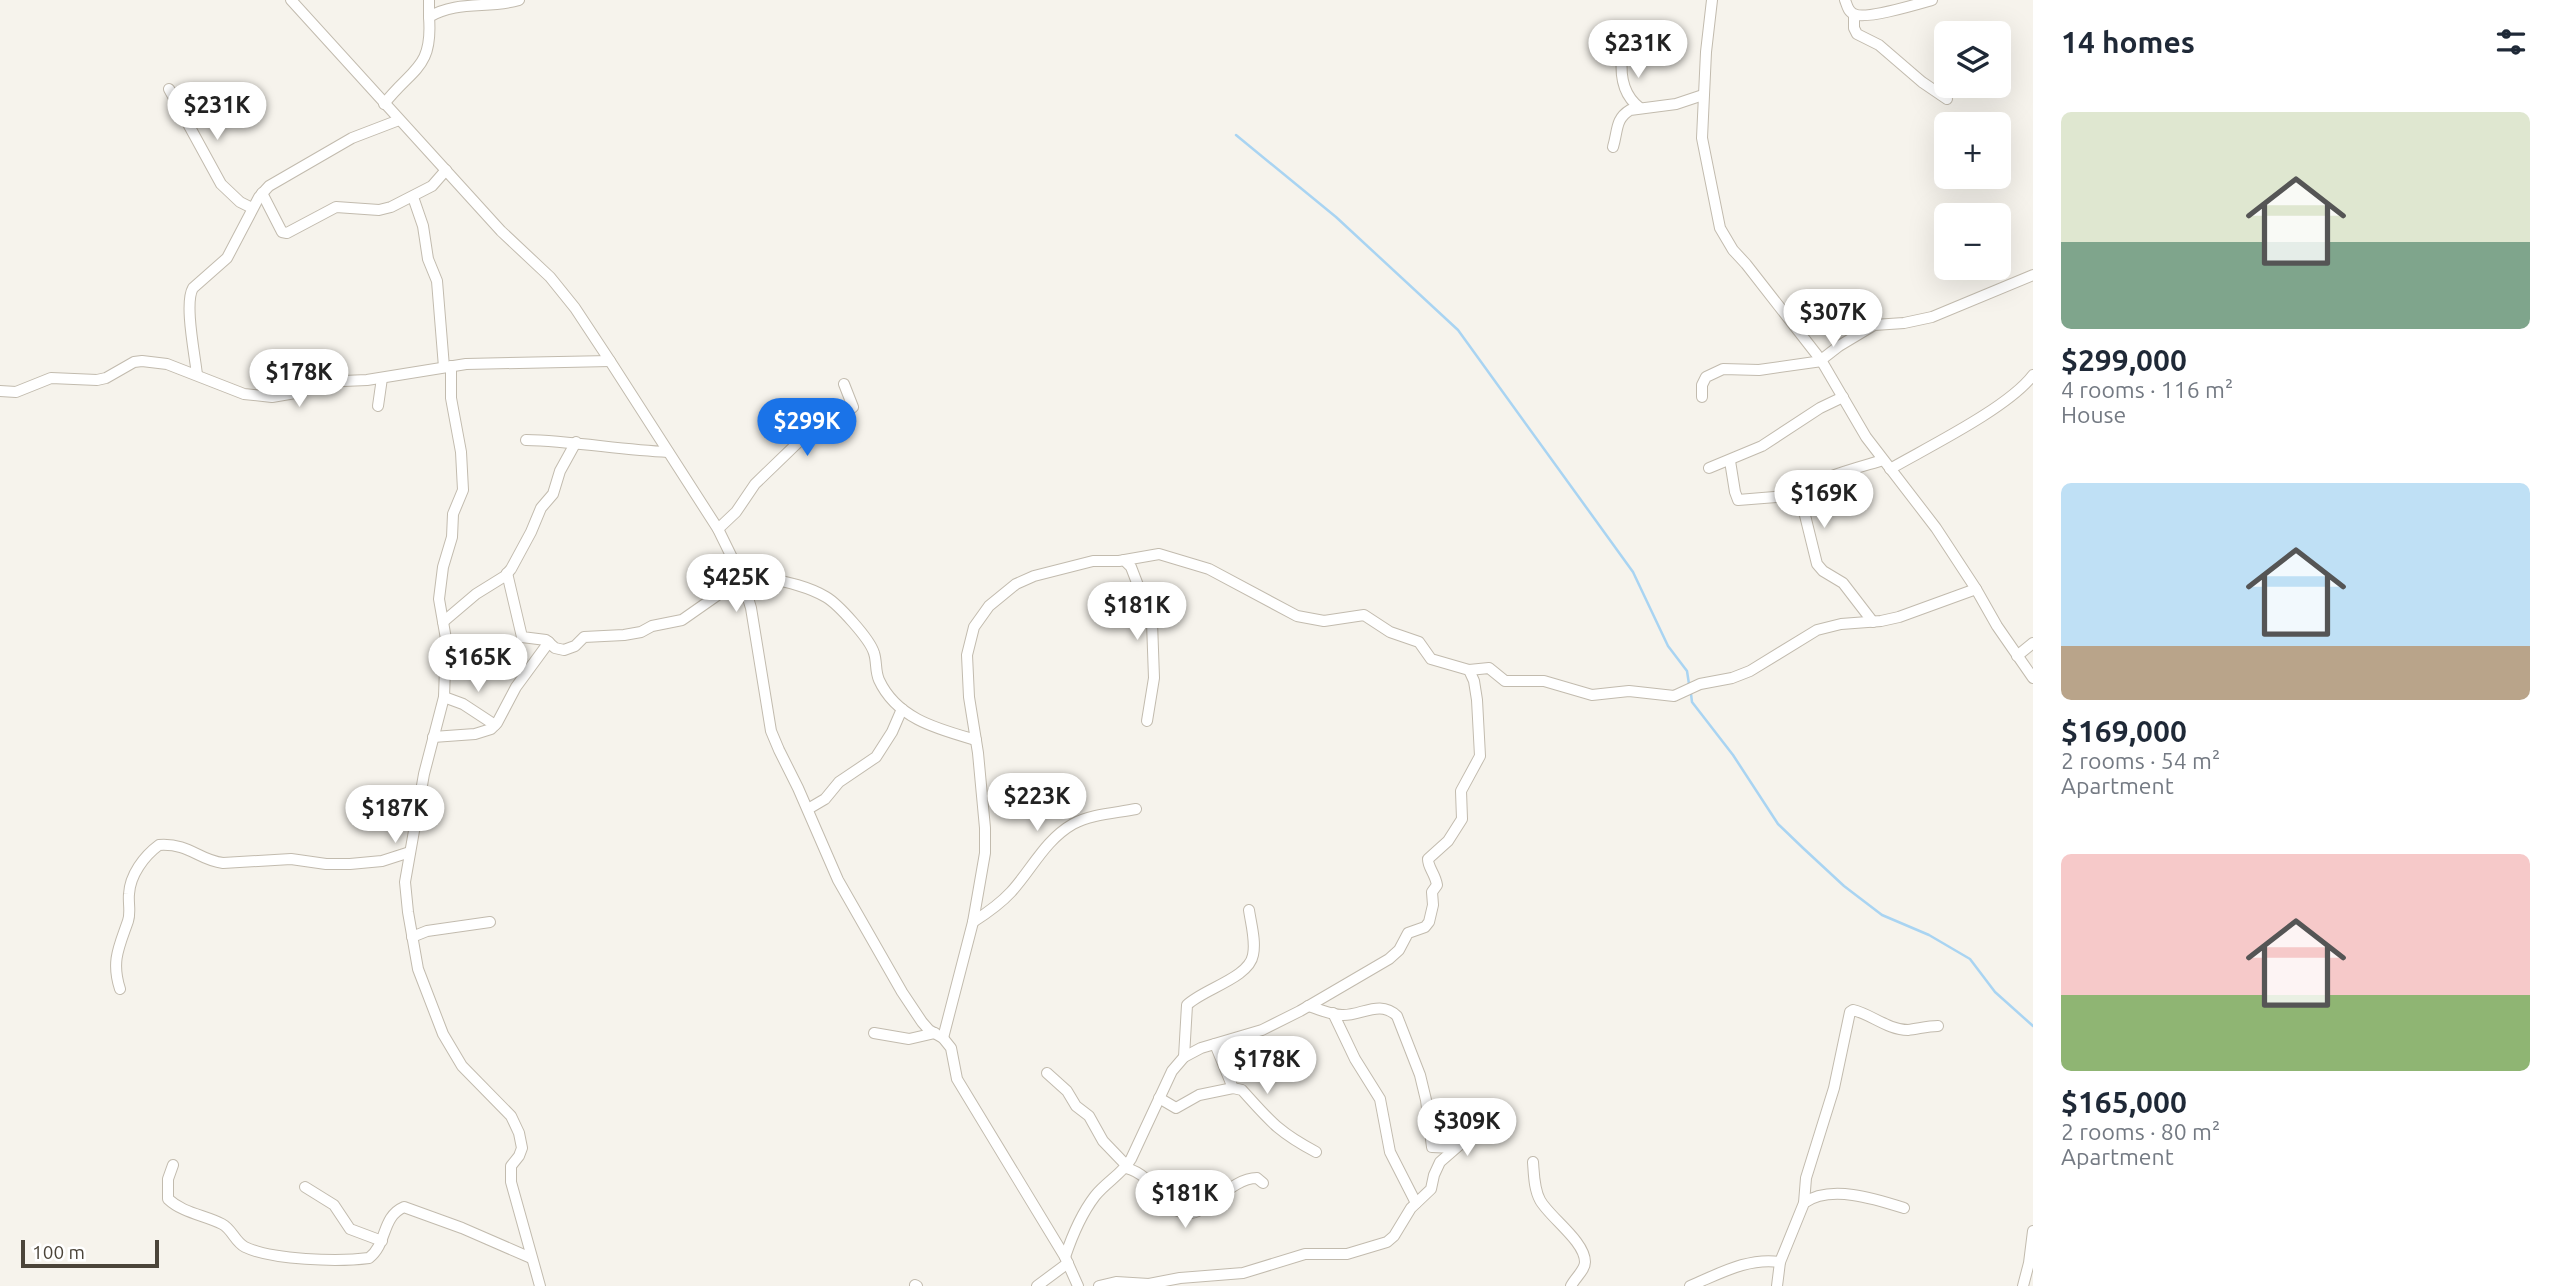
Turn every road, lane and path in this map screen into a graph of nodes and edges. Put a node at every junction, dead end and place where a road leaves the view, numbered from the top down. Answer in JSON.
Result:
{"nodes":[{"id":1,"x":291,"y":0,"type":"edge"},
{"id":2,"x":429,"y":0,"type":"edge"},
{"id":3,"x":519,"y":0,"type":"edge"},
{"id":4,"x":1712,"y":0,"type":"edge"},
{"id":5,"x":1845,"y":0,"type":"edge"},
{"id":6,"x":1932,"y":0,"type":"edge"},
{"id":7,"x":1854,"y":15,"type":"junction"},
{"id":8,"x":429,"y":18,"type":"junction"},
{"id":9,"x":1622,"y":58,"type":"dead end"},
{"id":10,"x":169,"y":89,"type":"dead end"},
{"id":11,"x":1703,"y":95,"type":"junction"},
{"id":12,"x":1947,"y":99,"type":"dead end"},
{"id":13,"x":384,"y":104,"type":"junction"},
{"id":14,"x":1640,"y":108,"type":"junction"},
{"id":15,"x":399,"y":120,"type":"junction"},
{"id":16,"x":1613,"y":146,"type":"dead end"},
{"id":17,"x":446,"y":170,"type":"junction"},
{"id":18,"x":262,"y":193,"type":"junction"},
{"id":19,"x":413,"y":197,"type":"junction"},
{"id":20,"x":253,"y":208,"type":"junction"},
{"id":21,"x":2033,"y":275,"type":"edge"},
{"id":22,"x":1821,"y":360,"type":"junction"},
{"id":23,"x":610,"y":361,"type":"junction"},
{"id":24,"x":447,"y":367,"type":"junction"},
{"id":25,"x":198,"y":375,"type":"junction"},
{"id":26,"x":2033,"y":375,"type":"edge"},
{"id":27,"x":382,"y":378,"type":"junction"},
{"id":28,"x":844,"y":384,"type":"dead end"},
{"id":29,"x":0,"y":391,"type":"edge"},
{"id":30,"x":1702,"y":397,"type":"dead end"},
{"id":31,"x":1843,"y":397,"type":"junction"},
{"id":32,"x":378,"y":406,"type":"dead end"},
{"id":33,"x":526,"y":440,"type":"dead end"},
{"id":34,"x":576,"y":442,"type":"junction"},
{"id":35,"x":668,"y":452,"type":"junction"},
{"id":36,"x":1730,"y":460,"type":"junction"},
{"id":37,"x":1887,"y":465,"type":"junction"},
{"id":38,"x":1709,"y":468,"type":"dead end"},
{"id":39,"x":1800,"y":495,"type":"junction"},
{"id":40,"x":718,"y":529,"type":"junction"},
{"id":41,"x":1124,"y":560,"type":"junction"},
{"id":42,"x":507,"y":573,"type":"junction"},
{"id":43,"x":740,"y":574,"type":"junction"},
{"id":44,"x":1976,"y":589,"type":"junction"},
{"id":45,"x":443,"y":622,"type":"junction"},
{"id":46,"x":1873,"y":622,"type":"junction"},
{"id":47,"x":549,"y":642,"type":"junction"},
{"id":48,"x":2033,"y":643,"type":"edge"},
{"id":49,"x":2017,"y":656,"type":"junction"},
{"id":50,"x":1469,"y":670,"type":"junction"},
{"id":51,"x":2033,"y":678,"type":"edge"},
{"id":52,"x":444,"y":697,"type":"junction"},
{"id":53,"x":902,"y":709,"type":"junction"},
{"id":54,"x":1147,"y":722,"type":"dead end"},
{"id":55,"x":495,"y":725,"type":"junction"},
{"id":56,"x":433,"y":737,"type":"junction"},
{"id":57,"x":976,"y":740,"type":"junction"},
{"id":58,"x":1136,"y":808,"type":"dead end"},
{"id":59,"x":808,"y":809,"type":"junction"},
{"id":60,"x":410,"y":852,"type":"junction"},
{"id":61,"x":1249,"y":910,"type":"dead end"},
{"id":62,"x":490,"y":922,"type":"dead end"},
{"id":63,"x":973,"y":922,"type":"junction"},
{"id":64,"x":412,"y":937,"type":"junction"},
{"id":65,"x":120,"y":989,"type":"dead end"},
{"id":66,"x":1308,"y":1006,"type":"junction"},
{"id":67,"x":1333,"y":1013,"type":"junction"},
{"id":68,"x":1938,"y":1026,"type":"dead end"},
{"id":69,"x":874,"y":1033,"type":"dead end"},
{"id":70,"x":939,"y":1035,"type":"junction"},
{"id":71,"x":1215,"y":1044,"type":"junction"},
{"id":72,"x":1184,"y":1057,"type":"junction"},
{"id":73,"x":1047,"y":1073,"type":"dead end"},
{"id":74,"x":1233,"y":1088,"type":"junction"},
{"id":75,"x":1159,"y":1098,"type":"junction"},
{"id":76,"x":1490,"y":1107,"type":"dead end"},
{"id":77,"x":1454,"y":1148,"type":"junction"},
{"id":78,"x":1316,"y":1152,"type":"dead end"},
{"id":79,"x":1533,"y":1162,"type":"dead end"},
{"id":80,"x":173,"y":1165,"type":"dead end"},
{"id":81,"x":1126,"y":1167,"type":"junction"},
{"id":82,"x":1264,"y":1183,"type":"dead end"},
{"id":83,"x":305,"y":1187,"type":"dead end"},
{"id":84,"x":1416,"y":1203,"type":"junction"},
{"id":85,"x":1804,"y":1203,"type":"junction"},
{"id":86,"x":1904,"y":1208,"type":"dead end"},
{"id":87,"x":2033,"y":1231,"type":"edge"},
{"id":88,"x":382,"y":1241,"type":"junction"},
{"id":89,"x":531,"y":1258,"type":"junction"},
{"id":90,"x":1066,"y":1260,"type":"junction"},
{"id":91,"x":1780,"y":1262,"type":"junction"},
{"id":92,"x":540,"y":1286,"type":"edge"},
{"id":93,"x":1037,"y":1286,"type":"edge"},
{"id":94,"x":1077,"y":1286,"type":"edge"},
{"id":95,"x":1099,"y":1286,"type":"edge"},
{"id":96,"x":1572,"y":1286,"type":"edge"},
{"id":97,"x":1690,"y":1286,"type":"edge"},
{"id":98,"x":1777,"y":1286,"type":"edge"},
{"id":99,"x":2023,"y":1286,"type":"edge"}],
"edges":[{"from":1,"to":13,"type":"street"},
{"from":2,"to":8,"type":"street"},
{"from":3,"to":8,"type":"street"},
{"from":4,"to":11,"type":"street"},
{"from":5,"to":7,"type":"street"},
{"from":6,"to":7,"type":"street"},
{"from":7,"to":12,"type":"street"},
{"from":8,"to":13,"type":"street"},
{"from":9,"to":14,"type":"street"},
{"from":10,"to":20,"type":"street"},
{"from":11,"to":14,"type":"street"},
{"from":11,"to":22,"type":"street"},
{"from":13,"to":15,"type":"street"},
{"from":14,"to":16,"type":"street"},
{"from":15,"to":17,"type":"street"},
{"from":15,"to":18,"type":"street"},
{"from":17,"to":19,"type":"street"},
{"from":17,"to":23,"type":"street"},
{"from":18,"to":19,"type":"street"},
{"from":18,"to":20,"type":"street"},
{"from":19,"to":24,"type":"street"},
{"from":20,"to":25,"type":"street"},
{"from":21,"to":22,"type":"street"},
{"from":22,"to":30,"type":"street"},
{"from":22,"to":31,"type":"street"},
{"from":23,"to":24,"type":"street"},
{"from":23,"to":35,"type":"street"},
{"from":24,"to":27,"type":"street"},
{"from":24,"to":45,"type":"street"},
{"from":25,"to":27,"type":"street"},
{"from":25,"to":29,"type":"street"},
{"from":26,"to":37,"type":"street"},
{"from":27,"to":32,"type":"street"},
{"from":28,"to":40,"type":"street"},
{"from":31,"to":36,"type":"street"},
{"from":31,"to":37,"type":"street"},
{"from":33,"to":34,"type":"street"},
{"from":34,"to":35,"type":"street"},
{"from":34,"to":42,"type":"street"},
{"from":35,"to":40,"type":"street"},
{"from":36,"to":38,"type":"street"},
{"from":36,"to":39,"type":"street"},
{"from":37,"to":39,"type":"street"},
{"from":37,"to":44,"type":"street"},
{"from":39,"to":46,"type":"street"},
{"from":40,"to":43,"type":"street"},
{"from":41,"to":50,"type":"street"},
{"from":41,"to":54,"type":"street"},
{"from":41,"to":57,"type":"street"},
{"from":42,"to":45,"type":"street"},
{"from":42,"to":47,"type":"street"},
{"from":43,"to":47,"type":"street"},
{"from":43,"to":53,"type":"street"},
{"from":43,"to":59,"type":"street"},
{"from":44,"to":46,"type":"street"},
{"from":44,"to":49,"type":"street"},
{"from":45,"to":52,"type":"street"},
{"from":46,"to":50,"type":"street"},
{"from":47,"to":55,"type":"street"},
{"from":48,"to":49,"type":"street"},
{"from":49,"to":51,"type":"street"},
{"from":50,"to":66,"type":"street"},
{"from":52,"to":55,"type":"street"},
{"from":52,"to":56,"type":"street"},
{"from":53,"to":57,"type":"street"},
{"from":53,"to":59,"type":"street"},
{"from":55,"to":56,"type":"street"},
{"from":56,"to":60,"type":"street"},
{"from":57,"to":63,"type":"street"},
{"from":58,"to":63,"type":"street"},
{"from":59,"to":70,"type":"street"},
{"from":60,"to":64,"type":"street"},
{"from":60,"to":65,"type":"street"},
{"from":61,"to":72,"type":"street"},
{"from":62,"to":64,"type":"street"},
{"from":63,"to":70,"type":"street"},
{"from":64,"to":89,"type":"street"},
{"from":66,"to":67,"type":"street"},
{"from":66,"to":71,"type":"street"},
{"from":67,"to":77,"type":"street"},
{"from":67,"to":84,"type":"street"},
{"from":68,"to":85,"type":"street"},
{"from":69,"to":70,"type":"street"},
{"from":70,"to":90,"type":"street"},
{"from":71,"to":72,"type":"street"},
{"from":71,"to":74,"type":"street"},
{"from":72,"to":75,"type":"street"},
{"from":73,"to":81,"type":"street"},
{"from":74,"to":75,"type":"street"},
{"from":74,"to":78,"type":"street"},
{"from":75,"to":81,"type":"street"},
{"from":76,"to":77,"type":"street"},
{"from":77,"to":84,"type":"street"},
{"from":79,"to":96,"type":"street"},
{"from":80,"to":88,"type":"street"},
{"from":81,"to":82,"type":"street"},
{"from":81,"to":90,"type":"street"},
{"from":83,"to":88,"type":"street"},
{"from":84,"to":95,"type":"street"},
{"from":85,"to":86,"type":"street"},
{"from":85,"to":91,"type":"street"},
{"from":87,"to":99,"type":"street"},
{"from":88,"to":89,"type":"street"},
{"from":89,"to":92,"type":"street"},
{"from":90,"to":93,"type":"street"},
{"from":90,"to":94,"type":"street"},
{"from":91,"to":97,"type":"street"},
{"from":91,"to":98,"type":"street"}]}
